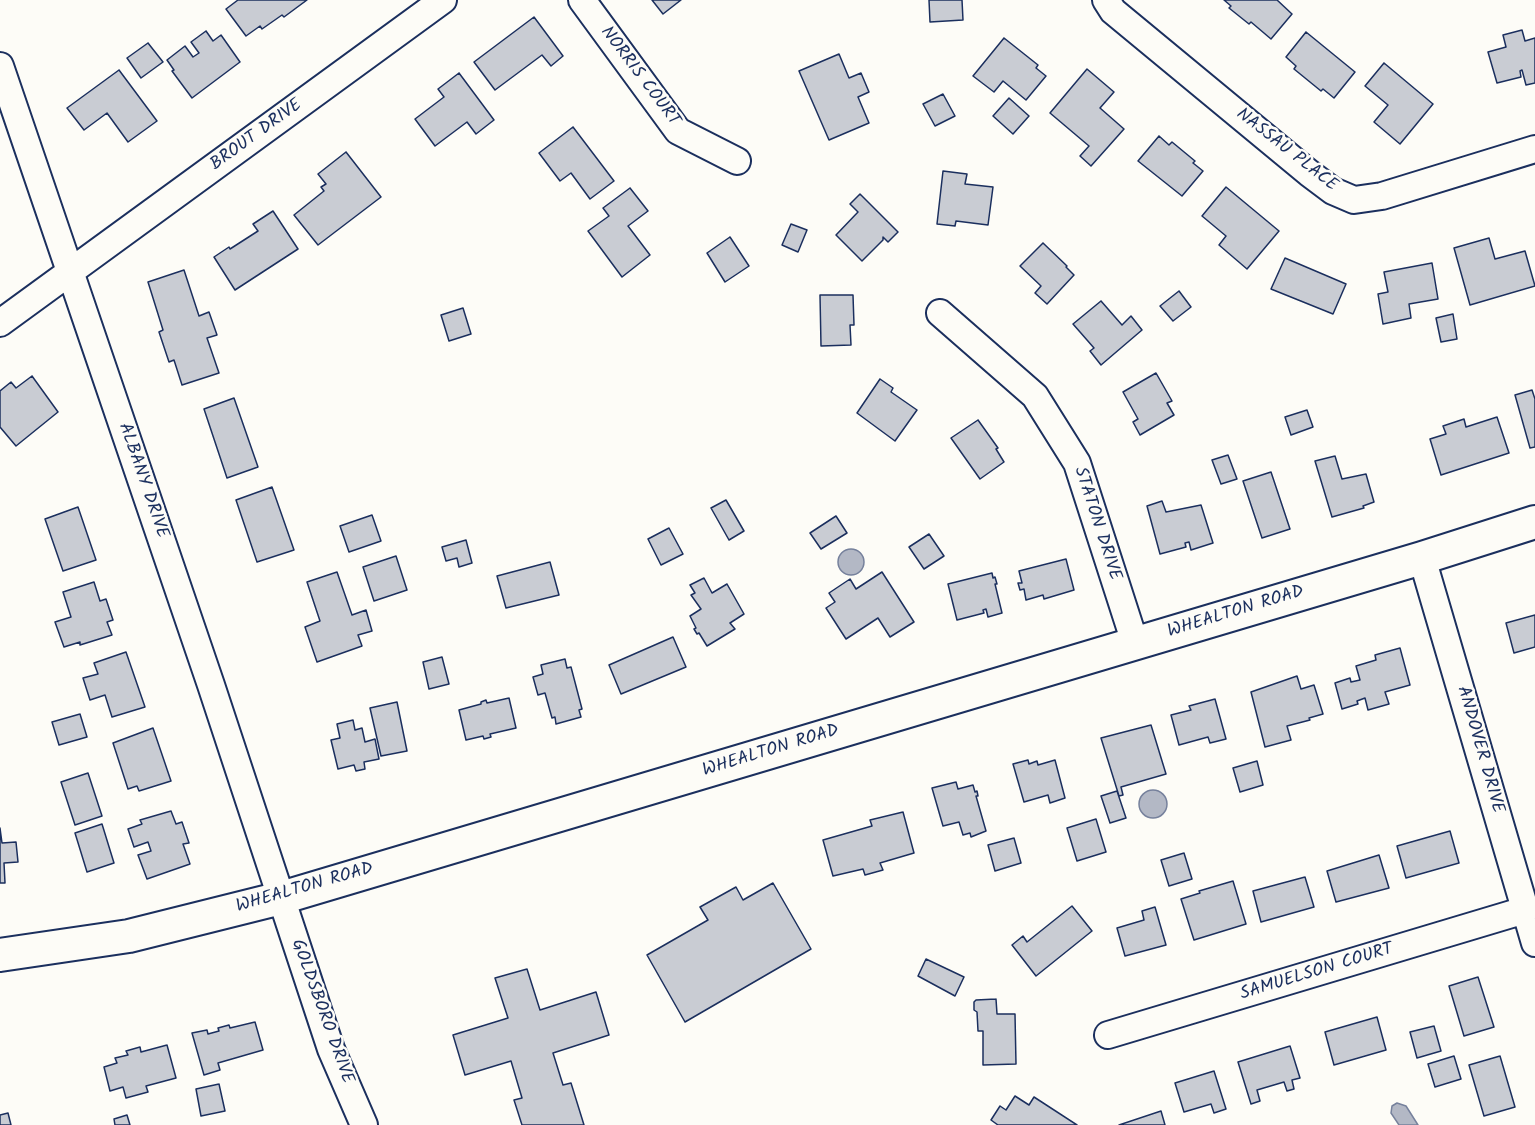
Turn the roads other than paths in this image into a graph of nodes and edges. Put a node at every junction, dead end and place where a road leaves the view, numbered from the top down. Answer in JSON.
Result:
{"nodes":[{"id":1,"x":443,"y":0,"type":"edge"},
{"id":2,"x":582,"y":0,"type":"edge"},
{"id":3,"x":1106,"y":0,"type":"edge"},
{"id":4,"x":0,"y":66,"type":"edge"},
{"id":5,"x":1535,"y":148,"type":"edge"},
{"id":6,"x":737,"y":161,"type":"dead end"},
{"id":7,"x":71,"y":272,"type":"junction"},
{"id":8,"x":940,"y":313,"type":"dead end"},
{"id":9,"x":0,"y":322,"type":"edge"},
{"id":10,"x":1535,"y":522,"type":"edge"},
{"id":11,"x":1422,"y":558,"type":"junction"},
{"id":12,"x":1135,"y":643,"type":"junction"},
{"id":13,"x":281,"y":898,"type":"junction"},
{"id":14,"x":1526,"y":910,"type":"junction"},
{"id":15,"x":1535,"y":943,"type":"edge"},
{"id":16,"x":0,"y":955,"type":"edge"},
{"id":17,"x":1108,"y":1035,"type":"dead end"},
{"id":18,"x":364,"y":1125,"type":"edge"}],
"edges":[{"from":1,"to":7,"type":"street","name":"BROUT DRIVE"},
{"from":2,"to":6,"type":"street","name":"NORRIS COURT"},
{"from":3,"to":5,"type":"street","name":"NASSAU PLACE"},
{"from":4,"to":7,"type":"street","name":"ALBANY DRIVE"},
{"from":7,"to":9,"type":"street","name":"BROUT DRIVE"},
{"from":7,"to":13,"type":"street","name":"ALBANY DRIVE"},
{"from":8,"to":12,"type":"street","name":"STATON DRIVE"},
{"from":10,"to":11,"type":"street","name":"WHEALTON ROAD"},
{"from":11,"to":12,"type":"street","name":"WHEALTON ROAD"},
{"from":11,"to":14,"type":"street","name":"ANDOVER DRIVE"},
{"from":12,"to":13,"type":"street","name":"WHEALTON ROAD"},
{"from":13,"to":16,"type":"street","name":"WHEALTON ROAD"},
{"from":13,"to":18,"type":"street","name":"GOLDSBORO DRIVE"},
{"from":14,"to":15,"type":"street","name":"ANDOVER DRIVE"},
{"from":14,"to":17,"type":"street","name":"SAMUELSON COURT"}]}
